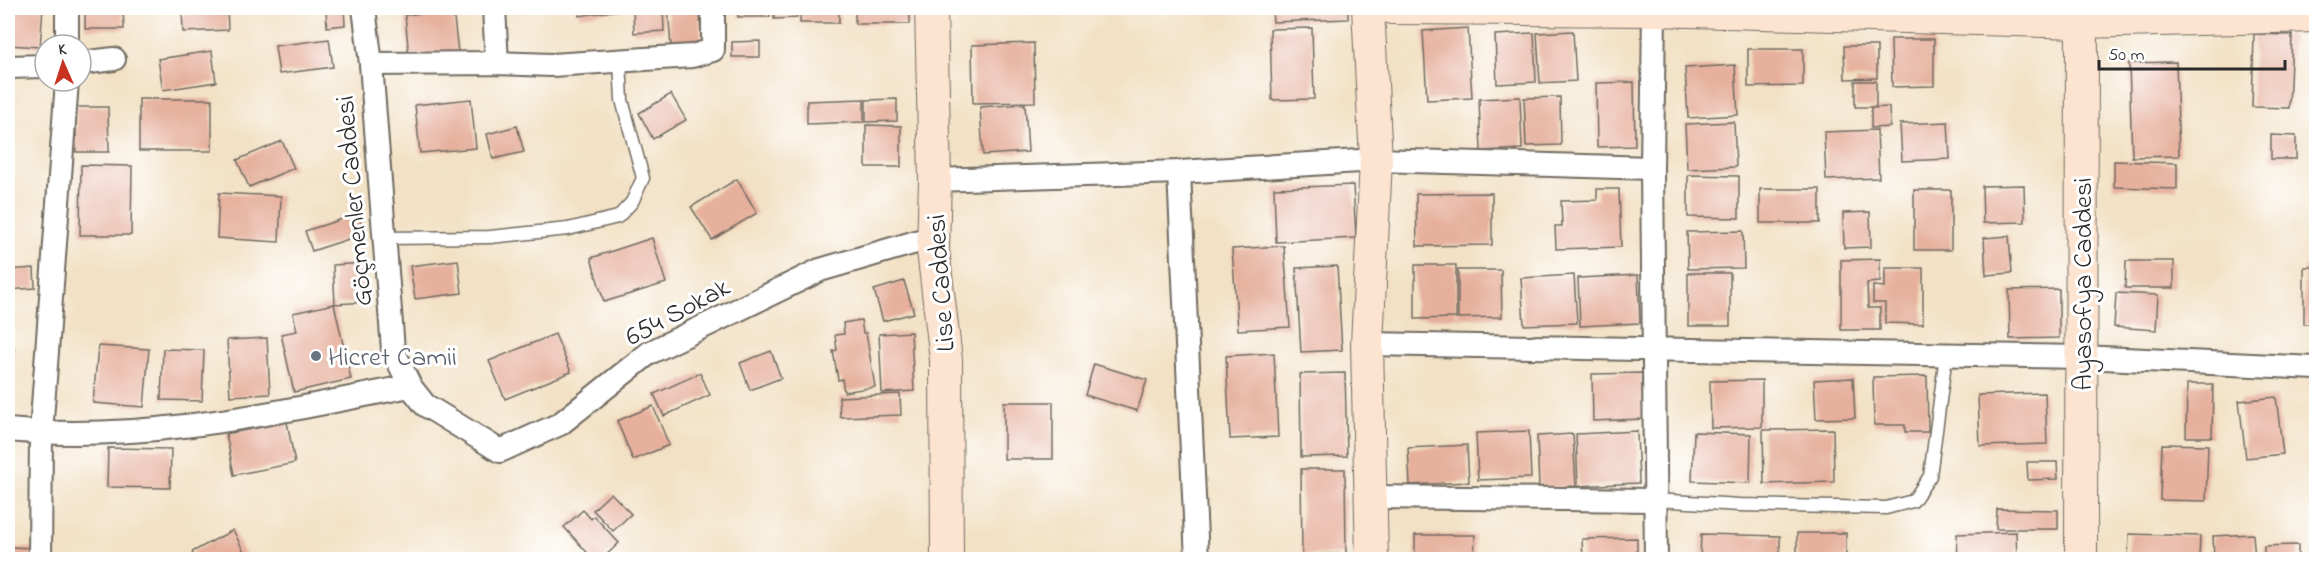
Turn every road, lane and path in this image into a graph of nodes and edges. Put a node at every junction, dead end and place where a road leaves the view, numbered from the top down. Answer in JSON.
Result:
{"nodes":[{"id":1,"x":67,"y":8,"type":"edge"},
{"id":2,"x":364,"y":8,"type":"edge"},
{"id":3,"x":494,"y":8,"type":"edge"},
{"id":4,"x":713,"y":8,"type":"edge"},
{"id":5,"x":931,"y":8,"type":"edge"},
{"id":6,"x":1368,"y":8,"type":"edge"},
{"id":7,"x":1392,"y":8,"type":"edge"},
{"id":8,"x":1654,"y":10,"type":"junction"},
{"id":9,"x":2082,"y":15,"type":"edge"},
{"id":10,"x":2316,"y":16,"type":"edge"},
{"id":11,"x":67,"y":33,"type":"edge"},
{"id":12,"x":114,"y":59,"type":"dead end"},
{"id":13,"x":620,"y":61,"type":"junction"},
{"id":14,"x":93,"y":62,"type":"edge"},
{"id":15,"x":497,"y":63,"type":"junction"},
{"id":16,"x":371,"y":64,"type":"junction"},
{"id":17,"x":33,"y":66,"type":"edge"},
{"id":18,"x":8,"y":67,"type":"edge"},
{"id":19,"x":65,"y":93,"type":"edge"},
{"id":20,"x":1376,"y":160,"type":"junction"},
{"id":21,"x":1652,"y":168,"type":"junction"},
{"id":22,"x":1179,"y":172,"type":"junction"},
{"id":23,"x":935,"y":180,"type":"junction"},
{"id":24,"x":933,"y":237,"type":"junction"},
{"id":25,"x":384,"y":238,"type":"junction"},
{"id":26,"x":1367,"y":344,"type":"junction"},
{"id":27,"x":1654,"y":350,"type":"junction"},
{"id":28,"x":1946,"y":355,"type":"junction"},
{"id":29,"x":2082,"y":357,"type":"junction"},
{"id":30,"x":2316,"y":368,"type":"edge"},
{"id":31,"x":410,"y":386,"type":"junction"},
{"id":32,"x":8,"y":429,"type":"edge"},
{"id":33,"x":41,"y":433,"type":"junction"},
{"id":34,"x":1371,"y":497,"type":"junction"},
{"id":35,"x":1654,"y":500,"type":"junction"},
{"id":36,"x":40,"y":560,"type":"edge"},
{"id":37,"x":947,"y":560,"type":"edge"},
{"id":38,"x":1197,"y":560,"type":"edge"},
{"id":39,"x":1372,"y":560,"type":"edge"},
{"id":40,"x":1656,"y":560,"type":"edge"},
{"id":41,"x":2081,"y":560,"type":"edge"}],
"edges":[{"from":1,"to":11,"type":"street"},
{"from":2,"to":16,"type":"street","name":"Göçmenler Caddesi"},
{"from":3,"to":15,"type":"street"},
{"from":4,"to":13,"type":"street"},
{"from":5,"to":23,"type":"street","name":"Lise Caddesi"},
{"from":6,"to":20,"type":"street"},
{"from":7,"to":8,"type":"street"},
{"from":8,"to":9,"type":"street"},
{"from":8,"to":21,"type":"street"},
{"from":9,"to":10,"type":"street"},
{"from":9,"to":29,"type":"street","name":"Ayasofya Caddesi"},
{"from":12,"to":14,"type":"street"},
{"from":13,"to":15,"type":"street"},
{"from":13,"to":25,"type":"lane"},
{"from":15,"to":16,"type":"street"},
{"from":16,"to":25,"type":"street","name":"Göçmenler Caddesi"},
{"from":17,"to":18,"type":"street"},
{"from":19,"to":33,"type":"street"},
{"from":20,"to":21,"type":"street"},
{"from":20,"to":22,"type":"street"},
{"from":20,"to":26,"type":"street"},
{"from":21,"to":27,"type":"street"},
{"from":22,"to":23,"type":"street"},
{"from":22,"to":38,"type":"street"},
{"from":23,"to":24,"type":"street","name":"Lise Caddesi"},
{"from":24,"to":31,"type":"street","name":"654 Sokak"},
{"from":24,"to":37,"type":"street","name":"Lise Caddesi"},
{"from":25,"to":31,"type":"street","name":"Göçmenler Caddesi"},
{"from":26,"to":27,"type":"street"},
{"from":26,"to":34,"type":"street"},
{"from":27,"to":28,"type":"street"},
{"from":27,"to":35,"type":"street"},
{"from":28,"to":29,"type":"street"},
{"from":28,"to":35,"type":"lane"},
{"from":29,"to":30,"type":"street"},
{"from":29,"to":41,"type":"street","name":"Ayasofya Caddesi"},
{"from":31,"to":33,"type":"street"},
{"from":32,"to":33,"type":"street"},
{"from":33,"to":36,"type":"street"},
{"from":34,"to":35,"type":"street"},
{"from":34,"to":39,"type":"street"},
{"from":35,"to":40,"type":"street"}]}
